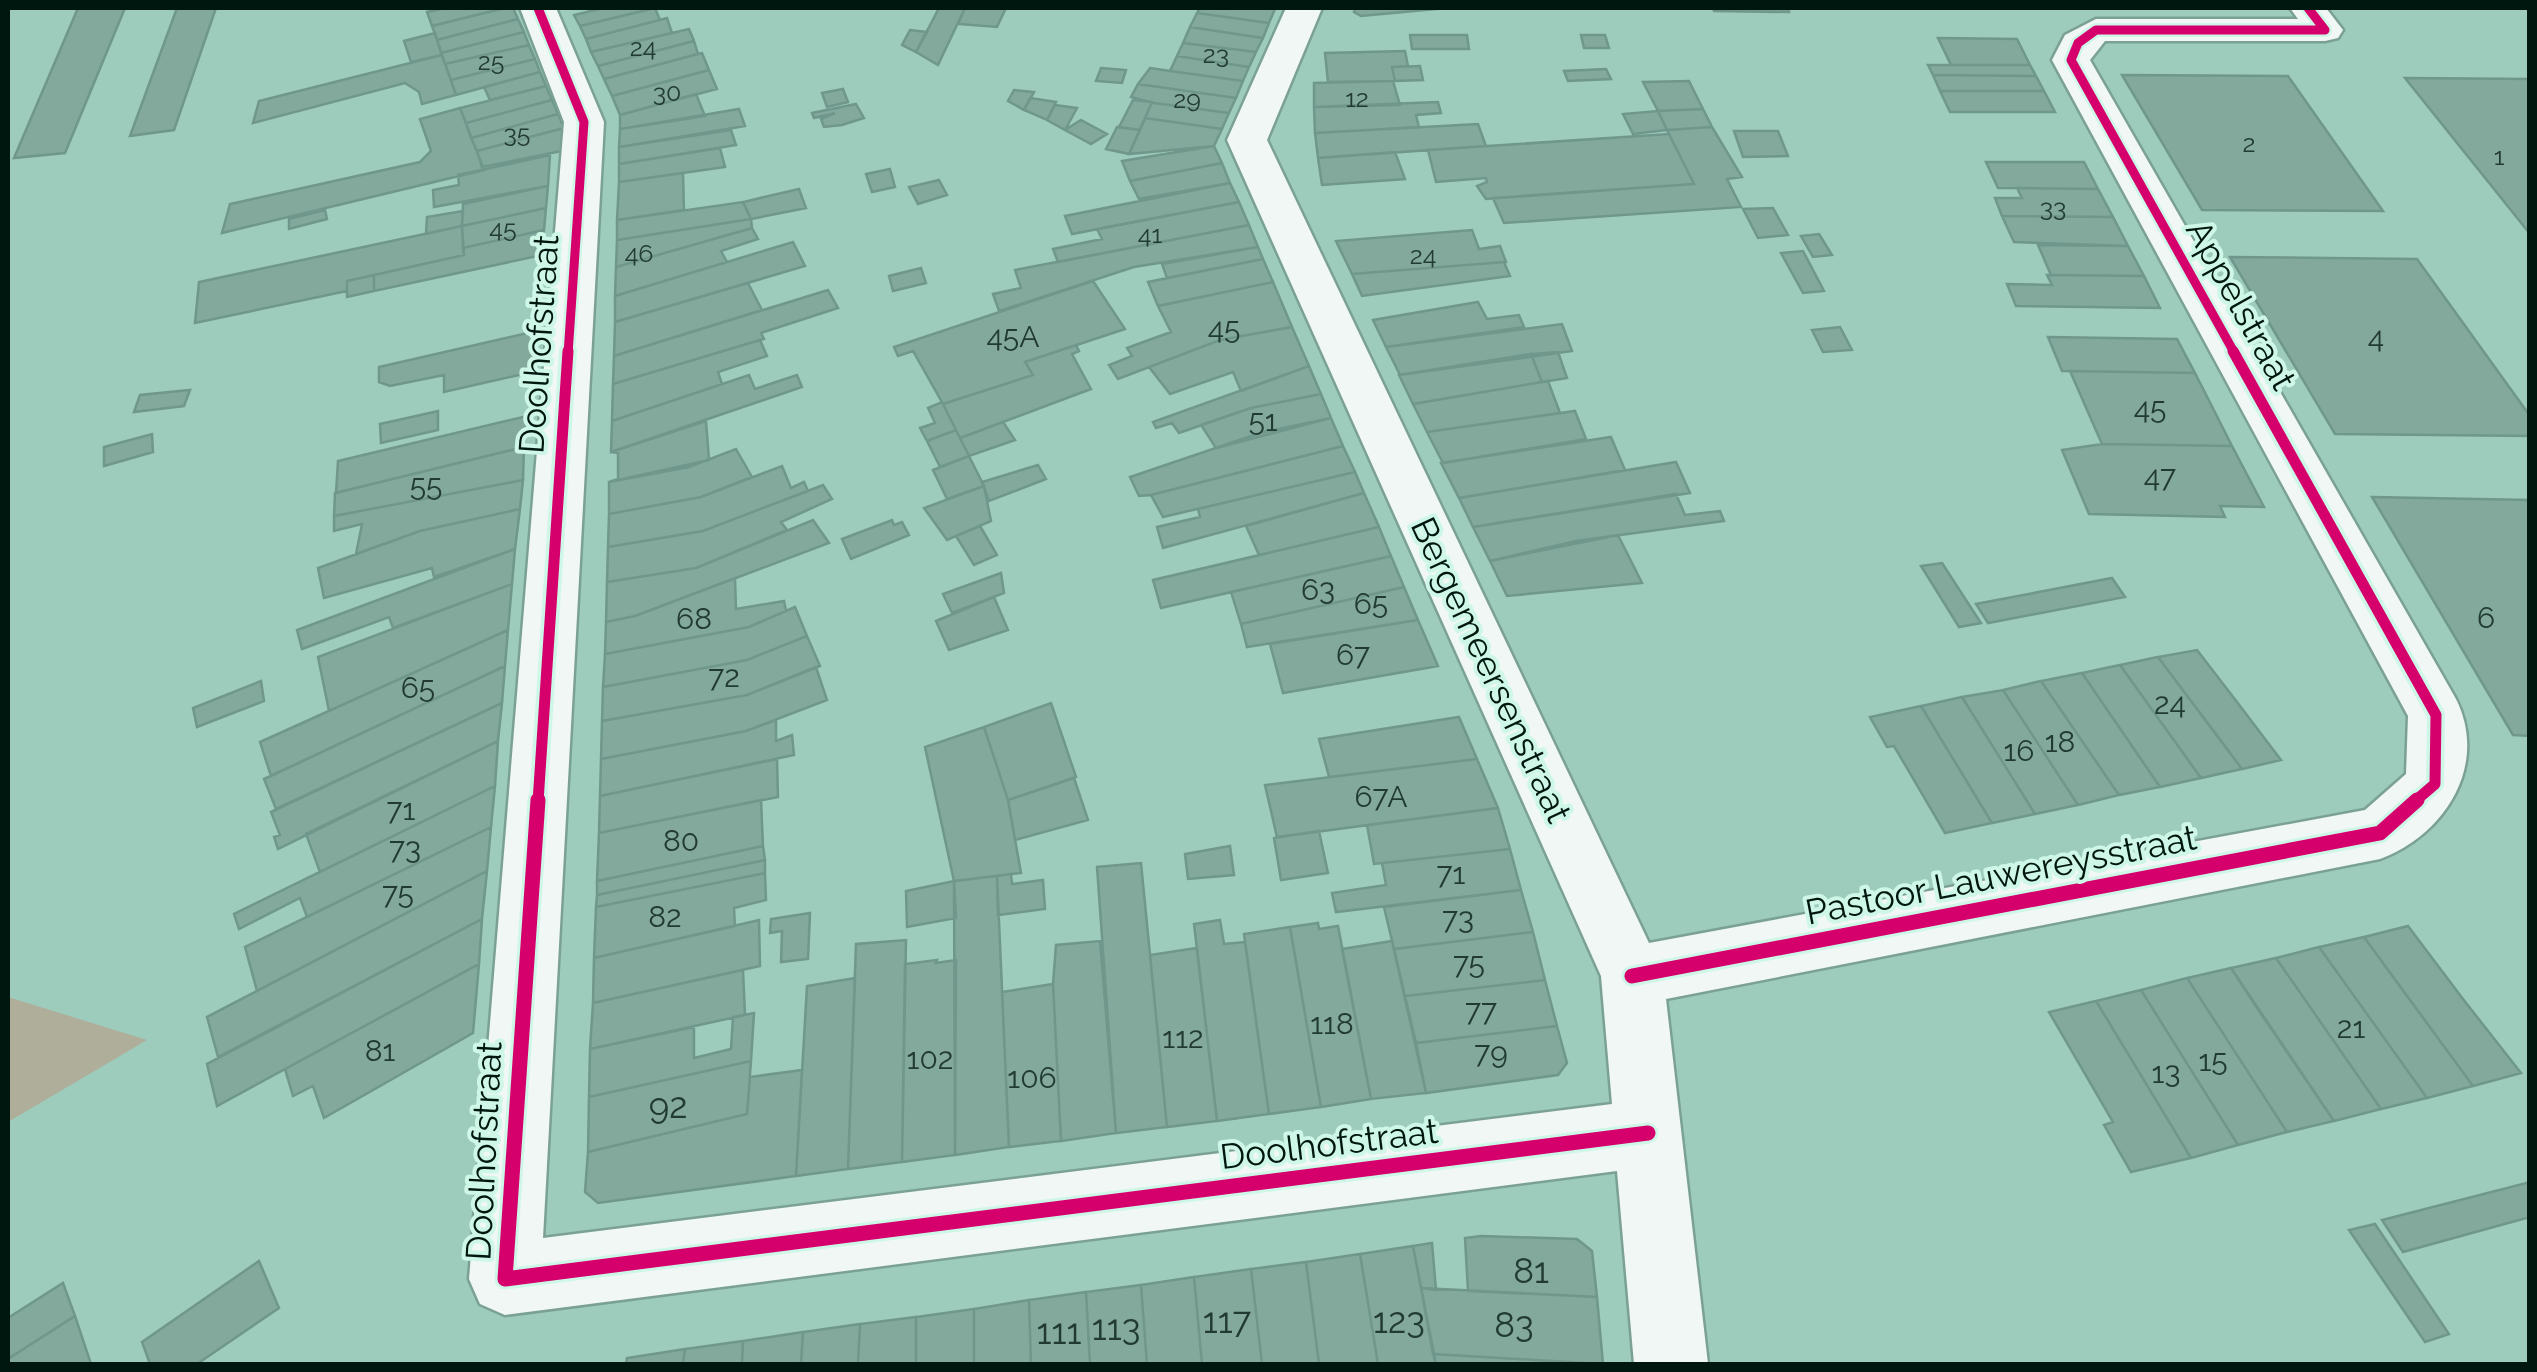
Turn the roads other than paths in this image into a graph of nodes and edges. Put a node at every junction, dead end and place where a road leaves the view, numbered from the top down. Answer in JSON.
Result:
{"nodes":[{"id":1,"x":538,"y":8,"type":"edge"},
{"id":2,"x":1304,"y":8,"type":"edge"},
{"id":3,"x":2308,"y":8,"type":"edge"},
{"id":4,"x":2380,"y":833,"type":"joint"},
{"id":5,"x":1632,"y":976,"type":"junction"},
{"id":6,"x":1648,"y":1133,"type":"junction"},
{"id":7,"x":1672,"y":1364,"type":"edge"}],
"edges":[{"from":1,"to":6,"type":"street","name":"Doolhofstraat"},
{"from":2,"to":5,"type":"street","name":"Bergemeersenstraat"},
{"from":3,"to":4,"type":"street","name":"Appelstraat"},
{"from":4,"to":5,"type":"street","name":"Pastoor Lauwereysstraat"},
{"from":5,"to":6,"type":"street","name":"Bergemeersenstraat"},
{"from":6,"to":7,"type":"street","name":"Bergemeersenstraat"}]}
